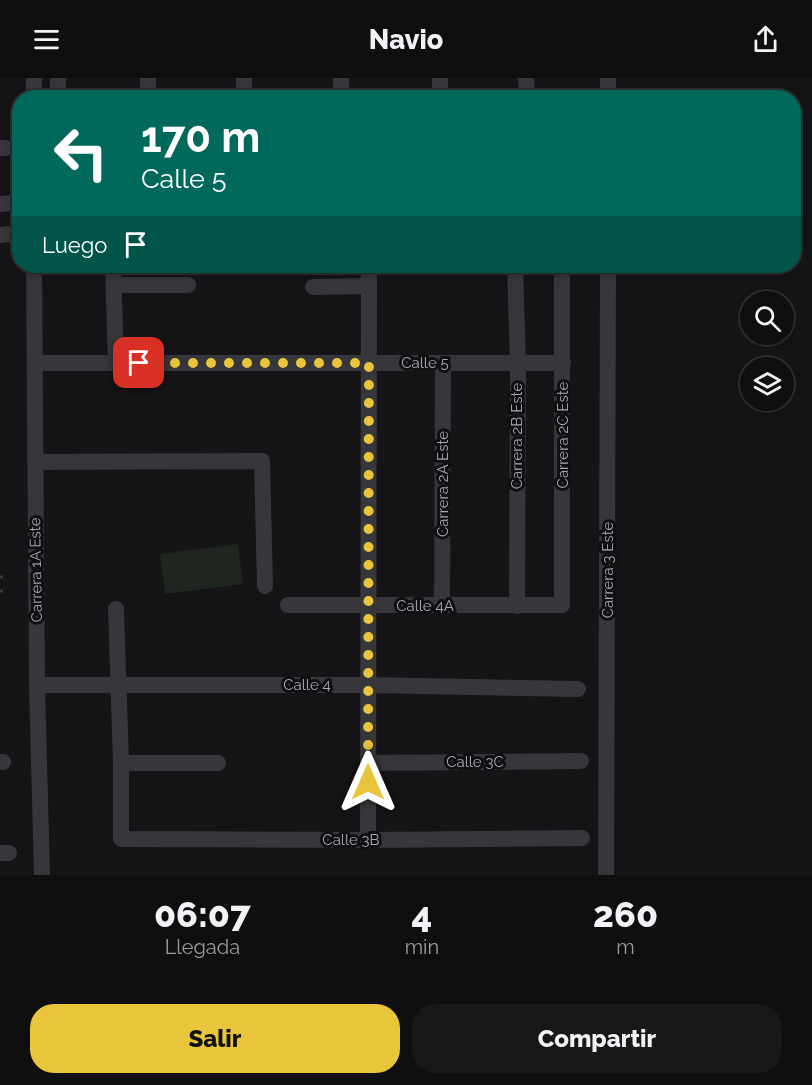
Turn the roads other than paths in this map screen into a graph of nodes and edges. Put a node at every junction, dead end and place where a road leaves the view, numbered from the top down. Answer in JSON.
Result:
{"nodes":[{"id":1,"x":34,"y":273,"type":"edge"},
{"id":2,"x":113,"y":273,"type":"edge"},
{"id":3,"x":369,"y":273,"type":"edge"},
{"id":4,"x":515,"y":273,"type":"edge"},
{"id":5,"x":562,"y":273,"type":"edge"},
{"id":6,"x":608,"y":273,"type":"edge"},
{"id":7,"x":114,"y":285,"type":"junction"},
{"id":8,"x":188,"y":285,"type":"dead end"},
{"id":9,"x":369,"y":286,"type":"junction"},
{"id":10,"x":313,"y":287,"type":"dead end"},
{"id":11,"x":34,"y":363,"type":"junction"},
{"id":12,"x":116,"y":363,"type":"junction"},
{"id":13,"x":369,"y":363,"type":"junction"},
{"id":14,"x":443,"y":363,"type":"junction"},
{"id":15,"x":518,"y":363,"type":"junction"},
{"id":16,"x":563,"y":363,"type":"junction"},
{"id":17,"x":35,"y":462,"type":"junction"},
{"id":18,"x":265,"y":586,"type":"dead end"},
{"id":19,"x":288,"y":605,"type":"dead end"},
{"id":20,"x":442,"y":605,"type":"junction"},
{"id":21,"x":562,"y":605,"type":"joint"},
{"id":22,"x":369,"y":606,"type":"junction"},
{"id":23,"x":517,"y":606,"type":"junction"},
{"id":24,"x":116,"y":609,"type":"dead end"},
{"id":25,"x":37,"y":685,"type":"junction"},
{"id":26,"x":119,"y":685,"type":"junction"},
{"id":27,"x":368,"y":685,"type":"junction"},
{"id":28,"x":578,"y":689,"type":"dead end"},
{"id":29,"x":581,"y":761,"type":"dead end"},
{"id":30,"x":122,"y":763,"type":"junction"},
{"id":31,"x":218,"y":763,"type":"dead end"},
{"id":32,"x":368,"y":763,"type":"junction"},
{"id":33,"x":582,"y":838,"type":"dead end"},
{"id":34,"x":368,"y":840,"type":"junction"},
{"id":35,"x":42,"y":875,"type":"edge"},
{"id":36,"x":606,"y":875,"type":"edge"}],
"edges":[{"from":1,"to":11,"type":"street","name":"Carrera 1A Este"},
{"from":2,"to":7,"type":"street"},
{"from":3,"to":9,"type":"street"},
{"from":4,"to":15,"type":"street","name":"Carrera 2B Este"},
{"from":5,"to":16,"type":"street","name":"Carrera 2C Este"},
{"from":6,"to":36,"type":"street","name":"Carrera 3 Este"},
{"from":7,"to":8,"type":"street"},
{"from":7,"to":12,"type":"street"},
{"from":9,"to":10,"type":"street"},
{"from":9,"to":13,"type":"street"},
{"from":11,"to":12,"type":"street","name":"Calle 5"},
{"from":11,"to":17,"type":"street","name":"Carrera 1A Este"},
{"from":12,"to":13,"type":"street","name":"Calle 5"},
{"from":13,"to":14,"type":"street","name":"Calle 5"},
{"from":13,"to":22,"type":"street"},
{"from":14,"to":15,"type":"street","name":"Calle 5"},
{"from":14,"to":20,"type":"street","name":"Carrera 2A Este"},
{"from":15,"to":16,"type":"street","name":"Calle 5"},
{"from":15,"to":23,"type":"street","name":"Carrera 2B Este"},
{"from":16,"to":21,"type":"street","name":"Carrera 2C Este"},
{"from":17,"to":18,"type":"street"},
{"from":17,"to":25,"type":"street","name":"Carrera 1A Este"},
{"from":19,"to":22,"type":"street","name":"Calle 4A"},
{"from":20,"to":22,"type":"street","name":"Calle 4A"},
{"from":20,"to":23,"type":"street","name":"Calle 4A"},
{"from":21,"to":23,"type":"street","name":"Calle 4A"},
{"from":22,"to":27,"type":"street"},
{"from":24,"to":26,"type":"street"},
{"from":25,"to":26,"type":"street","name":"Calle 4"},
{"from":25,"to":35,"type":"street","name":"Carrera 1A Este"},
{"from":26,"to":27,"type":"street","name":"Calle 4"},
{"from":26,"to":30,"type":"street"},
{"from":27,"to":28,"type":"street","name":"Calle 4"},
{"from":27,"to":32,"type":"street"},
{"from":29,"to":32,"type":"street","name":"Calle 3C"},
{"from":30,"to":31,"type":"street"},
{"from":30,"to":34,"type":"street","name":"Calle 3B"},
{"from":32,"to":34,"type":"street"},
{"from":33,"to":34,"type":"street","name":"Calle 3B"}]}
